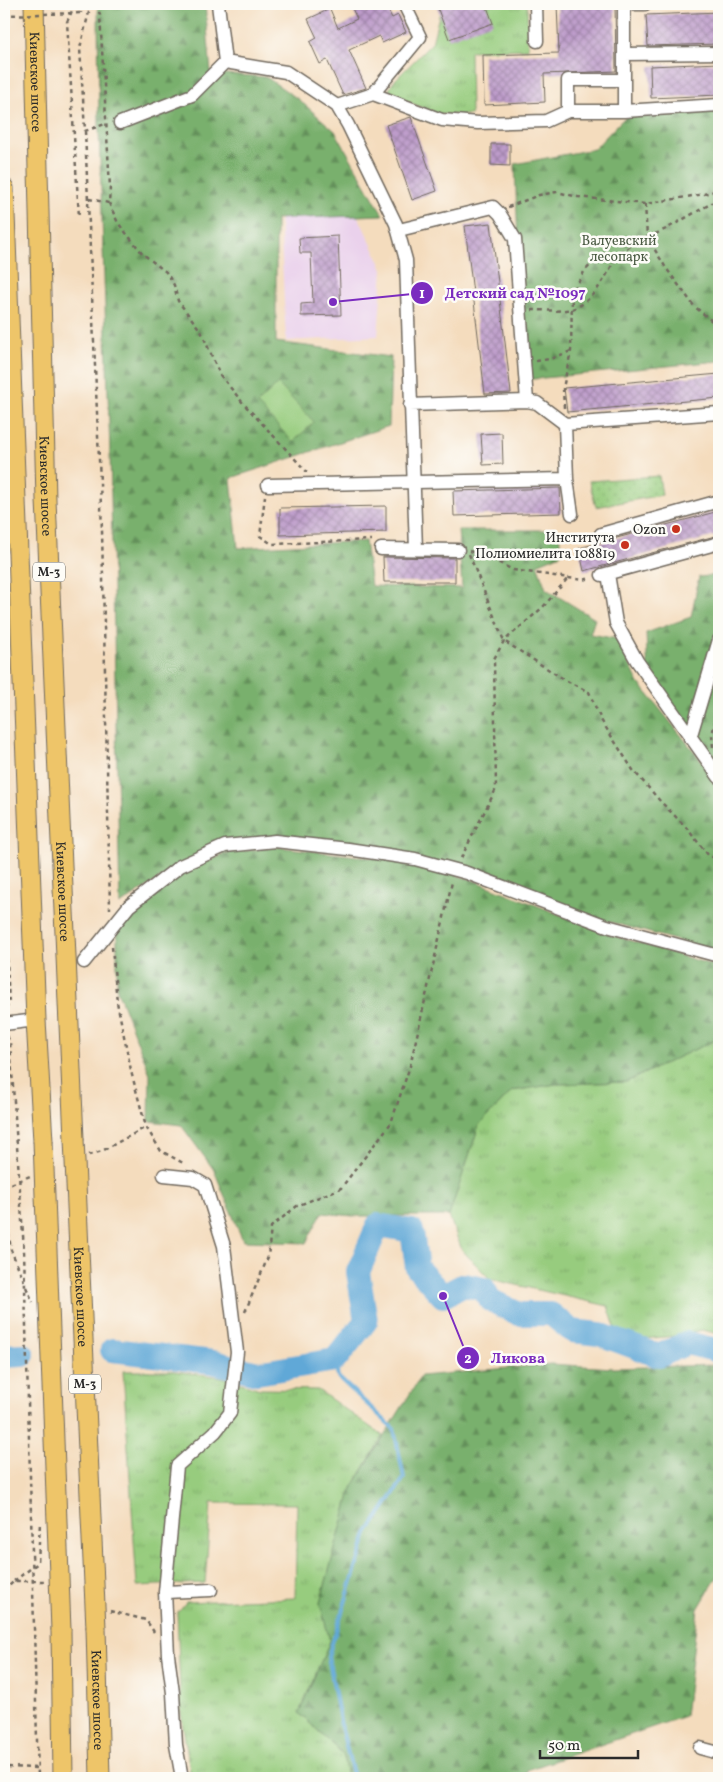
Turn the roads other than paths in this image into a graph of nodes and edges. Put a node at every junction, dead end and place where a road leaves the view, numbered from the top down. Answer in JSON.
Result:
{"nodes":[{"id":1,"x":34,"y":4,"type":"edge"},
{"id":2,"x":218,"y":4,"type":"edge"},
{"id":3,"x":404,"y":4,"type":"edge"},
{"id":4,"x":536,"y":4,"type":"edge"},
{"id":5,"x":624,"y":4,"type":"edge"},
{"id":6,"x":645,"y":4,"type":"edge"},
{"id":7,"x":537,"y":41,"type":"dead end"},
{"id":8,"x":719,"y":52,"type":"edge"},
{"id":9,"x":624,"y":54,"type":"junction"},
{"id":10,"x":225,"y":62,"type":"junction"},
{"id":11,"x":624,"y":80,"type":"junction"},
{"id":12,"x":373,"y":94,"type":"junction"},
{"id":13,"x":719,"y":105,"type":"edge"},
{"id":14,"x":337,"y":106,"type":"junction"},
{"id":15,"x":624,"y":110,"type":"junction"},
{"id":16,"x":568,"y":111,"type":"junction"},
{"id":17,"x":117,"y":122,"type":"road end"},
{"id":18,"x":4,"y":188,"type":"edge"},
{"id":19,"x":399,"y":230,"type":"junction"},
{"id":20,"x":527,"y":401,"type":"junction"},
{"id":21,"x":410,"y":405,"type":"junction"},
{"id":22,"x":719,"y":413,"type":"edge"},
{"id":23,"x":565,"y":424,"type":"junction"},
{"id":24,"x":567,"y":479,"type":"junction"},
{"id":25,"x":413,"y":481,"type":"junction"},
{"id":26,"x":268,"y":486,"type":"road end"},
{"id":27,"x":719,"y":501,"type":"edge"},
{"id":28,"x":572,"y":514,"type":"dead end"},
{"id":29,"x":601,"y":534,"type":"dead end"},
{"id":30,"x":719,"y":543,"type":"edge"},
{"id":31,"x":384,"y":549,"type":"road end"},
{"id":32,"x":416,"y":549,"type":"junction"},
{"id":33,"x":458,"y":550,"type":"dead end"},
{"id":34,"x":719,"y":640,"type":"edge"},
{"id":35,"x":690,"y":738,"type":"junction"},
{"id":36,"x":717,"y":774,"type":"edge"},
{"id":37,"x":719,"y":956,"type":"edge"},
{"id":38,"x":84,"y":962,"type":"dead end"},
{"id":39,"x":36,"y":1020,"type":"junction"},
{"id":40,"x":4,"y":1024,"type":"edge"},
{"id":41,"x":164,"y":1176,"type":"dead end"},
{"id":42,"x":211,"y":1590,"type":"dead end"},
{"id":43,"x":165,"y":1592,"type":"junction"},
{"id":44,"x":700,"y":1748,"type":"dead end"},
{"id":45,"x":719,"y":1753,"type":"edge"},
{"id":46,"x":63,"y":1778,"type":"edge"},
{"id":47,"x":100,"y":1778,"type":"edge"},
{"id":48,"x":182,"y":1778,"type":"edge"}],
"edges":[{"from":1,"to":47,"type":"highway","name":"Киевское шоссе","number":"М-3","bridge":true},
{"from":2,"to":10,"type":"street"},
{"from":3,"to":12,"type":"street"},
{"from":4,"to":7,"type":"street"},
{"from":5,"to":6,"type":"street"},
{"from":5,"to":9,"type":"street"},
{"from":8,"to":9,"type":"street"},
{"from":9,"to":11,"type":"street"},
{"from":10,"to":14,"type":"street"},
{"from":10,"to":17,"type":"street"},
{"from":11,"to":15,"type":"street"},
{"from":11,"to":16,"type":"street"},
{"from":12,"to":14,"type":"street"},
{"from":12,"to":16,"type":"street"},
{"from":13,"to":15,"type":"street"},
{"from":14,"to":19,"type":"street"},
{"from":15,"to":16,"type":"street"},
{"from":18,"to":39,"type":"highway","number":"М-3"},
{"from":19,"to":20,"type":"street"},
{"from":19,"to":21,"type":"street"},
{"from":20,"to":21,"type":"street"},
{"from":20,"to":23,"type":"street"},
{"from":21,"to":25,"type":"street"},
{"from":22,"to":23,"type":"street"},
{"from":23,"to":24,"type":"street"},
{"from":24,"to":25,"type":"street"},
{"from":24,"to":28,"type":"street"},
{"from":25,"to":26,"type":"street"},
{"from":25,"to":32,"type":"street"},
{"from":27,"to":29,"type":"street"},
{"from":30,"to":35,"type":"street"},
{"from":31,"to":32,"type":"street"},
{"from":32,"to":33,"type":"street"},
{"from":34,"to":35,"type":"street"},
{"from":35,"to":36,"type":"street"},
{"from":37,"to":38,"type":"street"},
{"from":39,"to":40,"type":"street"},
{"from":39,"to":46,"type":"highway","number":"М-3","bridge":true},
{"from":41,"to":43,"type":"street"},
{"from":42,"to":43,"type":"street"},
{"from":43,"to":48,"type":"street"},
{"from":44,"to":45,"type":"street"}]}
